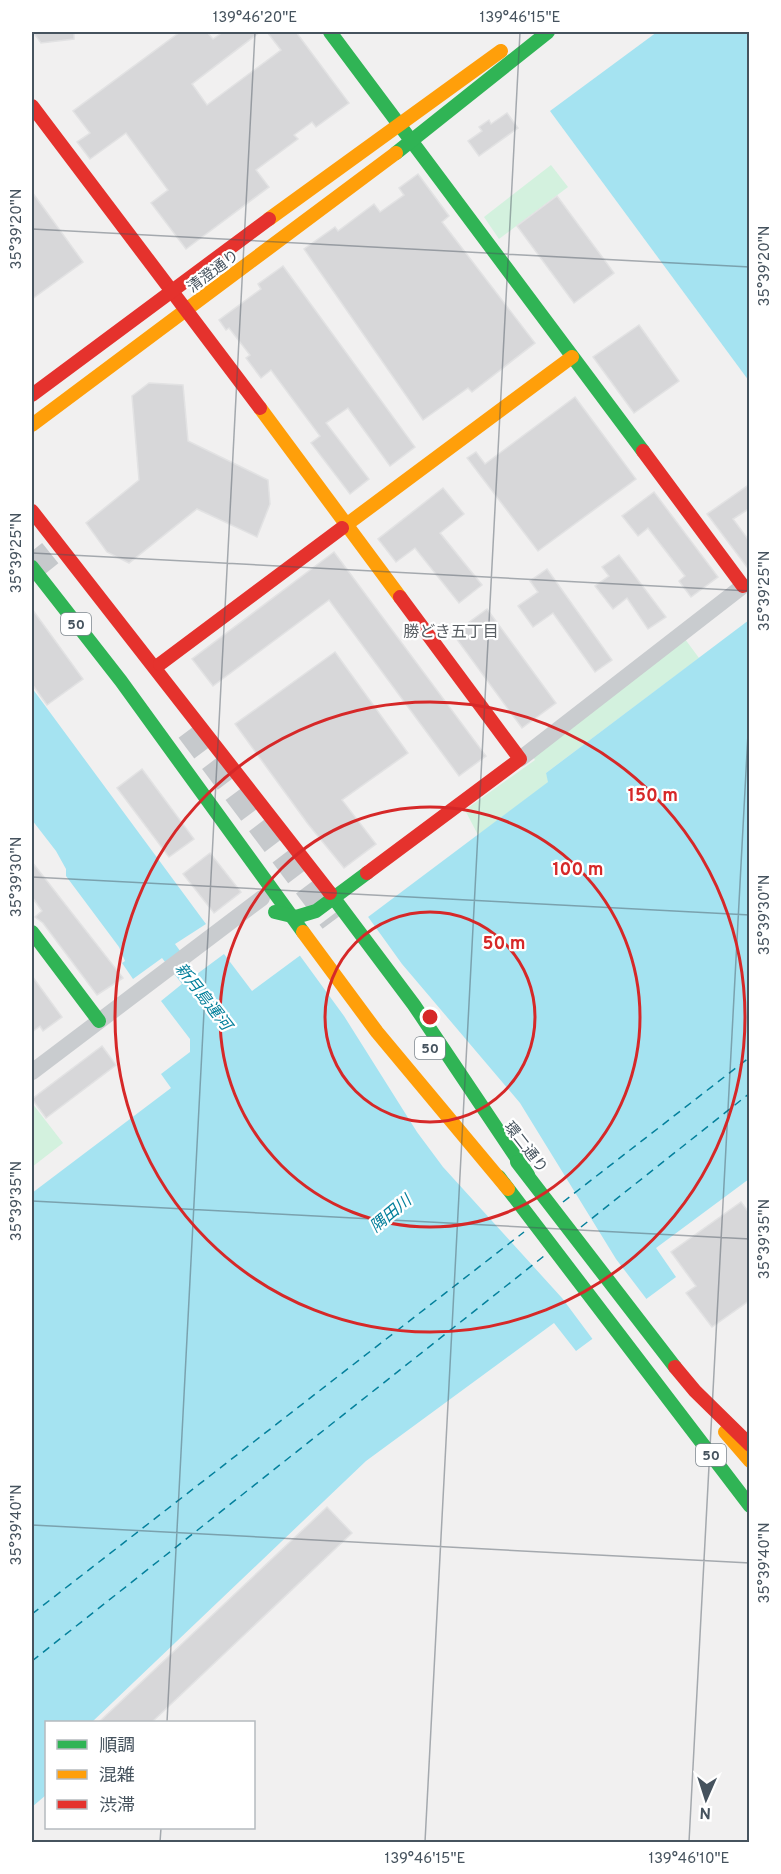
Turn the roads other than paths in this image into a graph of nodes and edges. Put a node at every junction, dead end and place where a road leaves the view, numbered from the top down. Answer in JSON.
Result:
{"nodes":[{"id":1,"x":330,"y":32,"type":"edge"},
{"id":2,"x":528,"y":32,"type":"edge"},
{"id":3,"x":548,"y":32,"type":"edge"},
{"id":4,"x":32,"y":106,"type":"edge"},
{"id":5,"x":398,"y":123,"type":"junction"},
{"id":6,"x":412,"y":141,"type":"junction"},
{"id":7,"x":172,"y":290,"type":"junction"},
{"id":8,"x":187,"y":311,"type":"junction"},
{"id":9,"x":572,"y":357,"type":"junction"},
{"id":10,"x":32,"y":395,"type":"edge"},
{"id":11,"x":32,"y":425,"type":"edge"},
{"id":12,"x":32,"y":511,"type":"edge"},
{"id":13,"x":346,"y":524,"type":"junction"},
{"id":14,"x":32,"y":567,"type":"edge"},
{"id":15,"x":743,"y":586,"type":"joint"},
{"id":16,"x":95,"y":590,"type":"junction"},
{"id":17,"x":160,"y":664,"type":"junction"},
{"id":18,"x":121,"y":681,"type":"junction"},
{"id":19,"x":121,"y":706,"type":"dead end"},
{"id":20,"x":520,"y":759,"type":"junction"},
{"id":21,"x":222,"y":845,"type":"dead end"},
{"id":22,"x":343,"y":891,"type":"junction"},
{"id":23,"x":262,"y":898,"type":"junction"},
{"id":24,"x":32,"y":932,"type":"edge"},
{"id":25,"x":386,"y":991,"type":"dead end"},
{"id":26,"x":385,"y":1019,"type":"dead end"},
{"id":27,"x":99,"y":1021,"type":"junction"},
{"id":28,"x":32,"y":1072,"type":"edge"},
{"id":29,"x":528,"y":1175,"type":"junction"},
{"id":30,"x":508,"y":1189,"type":"junction"},
{"id":31,"x":695,"y":1391,"type":"junction"},
{"id":32,"x":674,"y":1403,"type":"junction"},
{"id":33,"x":750,"y":1445,"type":"edge"},
{"id":34,"x":750,"y":1461,"type":"edge"},
{"id":35,"x":750,"y":1484,"type":"edge"},
{"id":36,"x":750,"y":1506,"type":"edge"}],
"edges":[{"from":1,"to":5,"type":"street"},
{"from":2,"to":5,"type":"street","name":"清澄通り"},
{"from":3,"to":6,"type":"street","name":"清澄通り"},
{"from":4,"to":7,"type":"street"},
{"from":5,"to":6,"type":"street"},
{"from":5,"to":7,"type":"street","name":"清澄通り"},
{"from":6,"to":8,"type":"street","name":"清澄通り"},
{"from":6,"to":9,"type":"street"},
{"from":7,"to":8,"type":"street"},
{"from":7,"to":10,"type":"street","name":"清澄通り"},
{"from":8,"to":11,"type":"street","name":"清澄通り"},
{"from":8,"to":13,"type":"street"},
{"from":9,"to":13,"type":"street"},
{"from":9,"to":15,"type":"street"},
{"from":12,"to":16,"type":"street","number":"50"},
{"from":13,"to":17,"type":"street"},
{"from":13,"to":20,"type":"street"},
{"from":14,"to":18,"type":"street","number":"50"},
{"from":15,"to":20,"type":"street"},
{"from":16,"to":17,"type":"street"},
{"from":16,"to":29,"type":"street","number":"50"},
{"from":17,"to":22,"type":"street"},
{"from":18,"to":19,"type":"street"},
{"from":18,"to":30,"type":"street","number":"50"},
{"from":20,"to":22,"type":"street"},
{"from":21,"to":23,"type":"street"},
{"from":22,"to":23,"type":"street"},
{"from":23,"to":27,"type":"street"},
{"from":24,"to":27,"type":"street"},
{"from":25,"to":29,"type":"street","name":"環二通り","number":"50"},
{"from":26,"to":30,"type":"street","number":"50"},
{"from":27,"to":28,"type":"street"},
{"from":29,"to":31,"type":"street","name":"環二通り","number":"50"},
{"from":30,"to":32,"type":"street","number":"50"},
{"from":31,"to":33,"type":"street","name":"環二通り","number":"50"},
{"from":31,"to":34,"type":"street","name":"環二通り"},
{"from":32,"to":35,"type":"street"},
{"from":32,"to":36,"type":"street","number":"50"}]}
